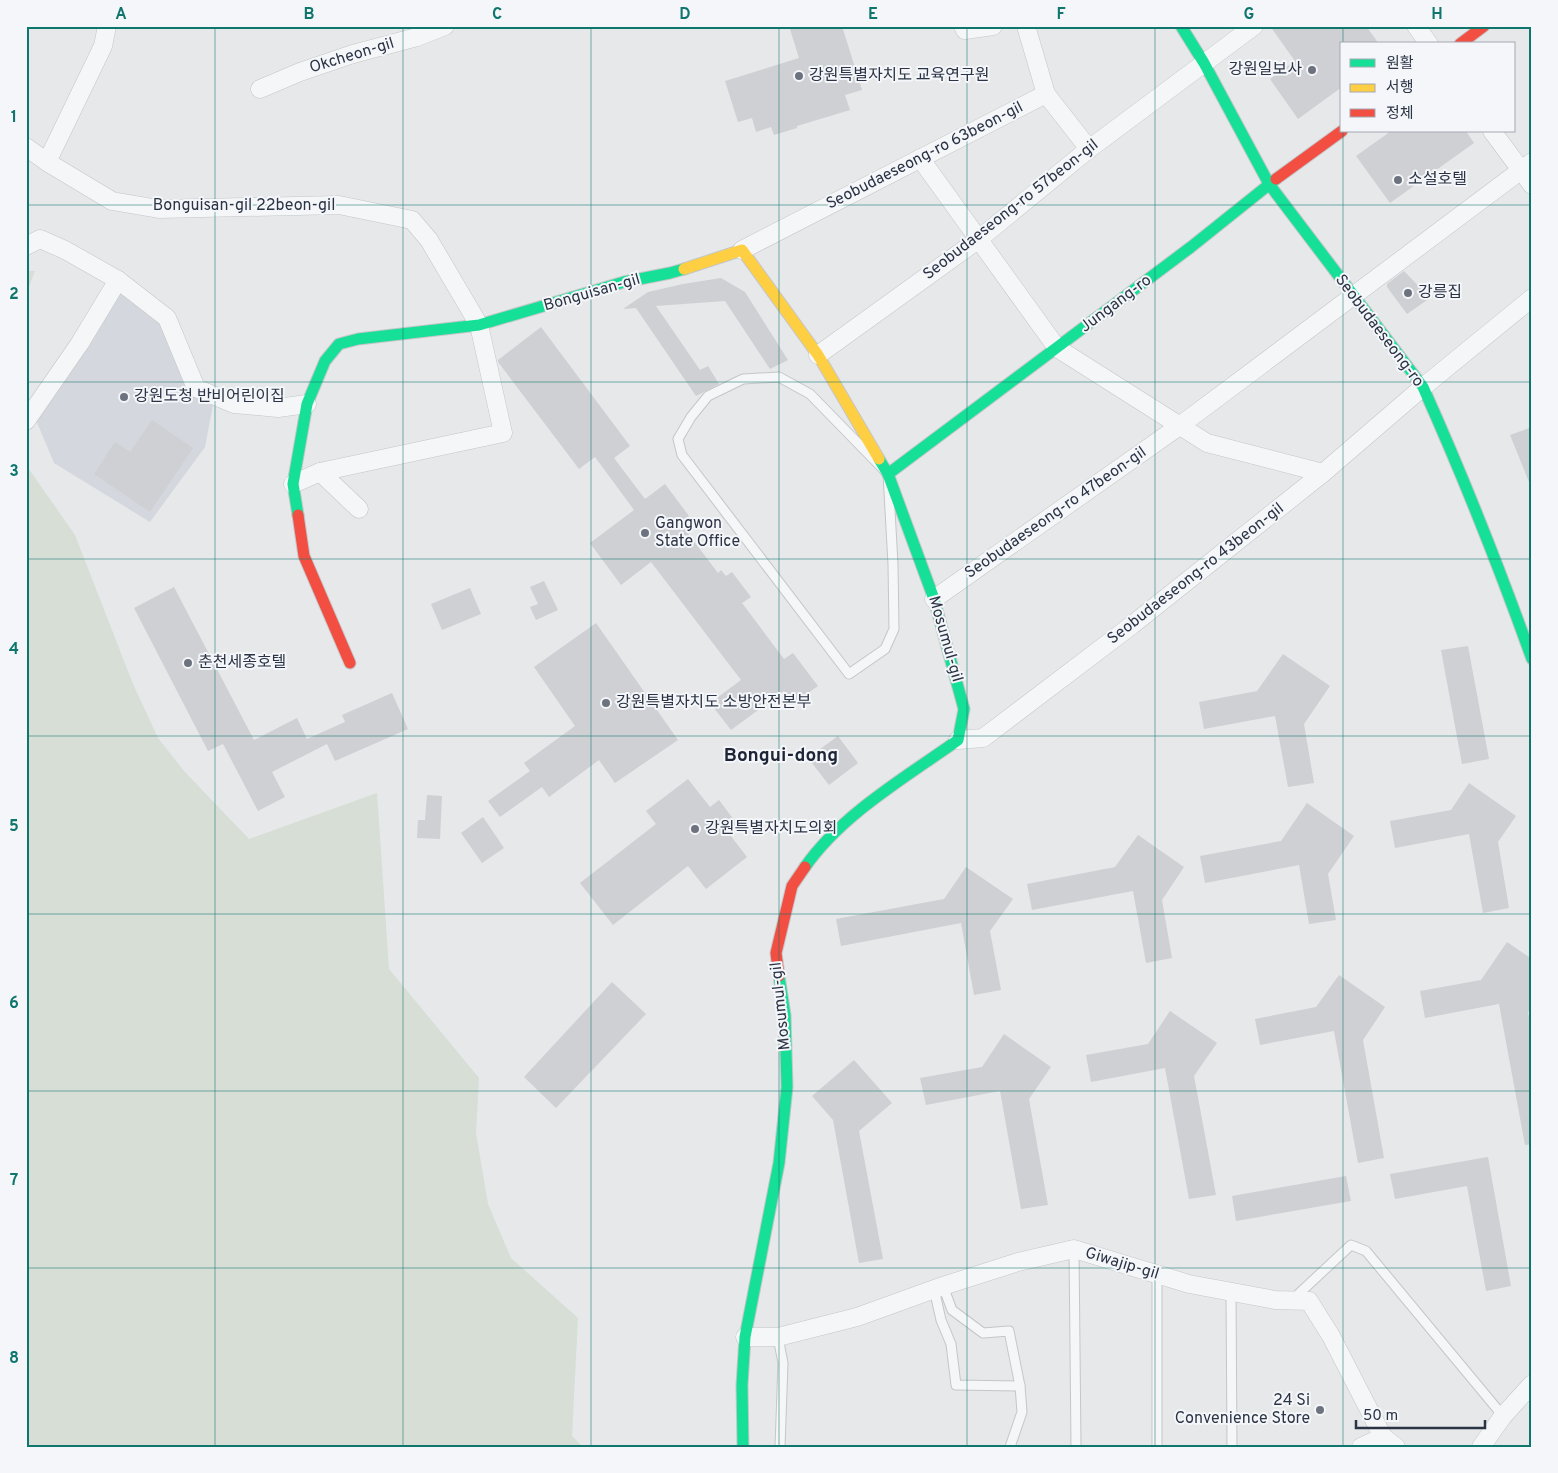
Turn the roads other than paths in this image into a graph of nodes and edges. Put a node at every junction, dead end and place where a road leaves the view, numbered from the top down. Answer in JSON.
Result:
{"nodes":[{"id":1,"x":107,"y":26,"type":"edge"},
{"id":2,"x":444,"y":26,"type":"edge"},
{"id":3,"x":963,"y":26,"type":"edge"},
{"id":4,"x":993,"y":26,"type":"edge"},
{"id":5,"x":1026,"y":26,"type":"edge"},
{"id":6,"x":1181,"y":26,"type":"edge"},
{"id":7,"x":1254,"y":26,"type":"edge"},
{"id":8,"x":1416,"y":26,"type":"edge"},
{"id":9,"x":1484,"y":26,"type":"edge"},
{"id":10,"x":1428,"y":42,"type":"edge"},
{"id":11,"x":1463,"y":42,"type":"edge"},
{"id":12,"x":1204,"y":63,"type":"junction"},
{"id":13,"x":260,"y":89,"type":"dead end"},
{"id":14,"x":1046,"y":94,"type":"junction"},
{"id":15,"x":1341,"y":132,"type":"edge"},
{"id":16,"x":1493,"y":132,"type":"edge"},
{"id":17,"x":26,"y":147,"type":"edge"},
{"id":18,"x":1089,"y":149,"type":"junction"},
{"id":19,"x":920,"y":158,"type":"junction"},
{"id":20,"x":46,"y":162,"type":"junction"},
{"id":21,"x":1526,"y":166,"type":"edge"},
{"id":22,"x":1269,"y":184,"type":"junction"},
{"id":23,"x":1532,"y":186,"type":"edge"},
{"id":24,"x":978,"y":239,"type":"junction"},
{"id":25,"x":26,"y":246,"type":"edge"},
{"id":26,"x":742,"y":250,"type":"junction"},
{"id":27,"x":118,"y":280,"type":"junction"},
{"id":28,"x":1354,"y":296,"type":"junction"},
{"id":29,"x":1532,"y":298,"type":"edge"},
{"id":30,"x":478,"y":325,"type":"junction"},
{"id":31,"x":1057,"y":348,"type":"junction"},
{"id":32,"x":818,"y":355,"type":"junction"},
{"id":33,"x":1423,"y":387,"type":"junction"},
{"id":34,"x":307,"y":404,"type":"junction"},
{"id":35,"x":26,"y":420,"type":"edge"},
{"id":36,"x":1178,"y":426,"type":"junction"},
{"id":37,"x":320,"y":472,"type":"junction"},
{"id":38,"x":1323,"y":472,"type":"junction"},
{"id":39,"x":888,"y":474,"type":"junction"},
{"id":40,"x":294,"y":491,"type":"junction"},
{"id":41,"x":359,"y":509,"type":"dead end"},
{"id":42,"x":934,"y":599,"type":"junction"},
{"id":43,"x":1532,"y":659,"type":"edge"},
{"id":44,"x":350,"y":663,"type":"dead end"},
{"id":45,"x":958,"y":740,"type":"junction"},
{"id":46,"x":1074,"y":1250,"type":"junction"},
{"id":47,"x":1157,"y":1275,"type":"junction"},
{"id":48,"x":938,"y":1288,"type":"junction"},
{"id":49,"x":1231,"y":1291,"type":"junction"},
{"id":50,"x":1292,"y":1300,"type":"junction"},
{"id":51,"x":745,"y":1337,"type":"junction"},
{"id":52,"x":778,"y":1337,"type":"junction"},
{"id":53,"x":1532,"y":1384,"type":"edge"},
{"id":54,"x":1020,"y":1386,"type":"junction"},
{"id":55,"x":1502,"y":1416,"type":"junction"},
{"id":56,"x":1390,"y":1442,"type":"edge"},
{"id":57,"x":743,"y":1447,"type":"edge"},
{"id":58,"x":780,"y":1447,"type":"edge"},
{"id":59,"x":1010,"y":1447,"type":"edge"},
{"id":60,"x":1076,"y":1447,"type":"edge"},
{"id":61,"x":1157,"y":1447,"type":"edge"},
{"id":62,"x":1232,"y":1447,"type":"edge"},
{"id":63,"x":1361,"y":1447,"type":"edge"},
{"id":64,"x":1481,"y":1447,"type":"edge"}],
"edges":[{"from":1,"to":20,"type":"street"},
{"from":2,"to":13,"type":"street","name":"Okcheon-gil"},
{"from":3,"to":4,"type":"street"},
{"from":5,"to":14,"type":"street"},
{"from":6,"to":12,"type":"street","name":"Seobudaeseong-ro"},
{"from":7,"to":12,"type":"street","name":"Seobudaeseong-ro 57beon-gil"},
{"from":8,"to":10,"type":"street"},
{"from":9,"to":11,"type":"street"},
{"from":12,"to":18,"type":"street","name":"Seobudaeseong-ro 57beon-gil"},
{"from":12,"to":22,"type":"street","name":"Seobudaeseong-ro"},
{"from":14,"to":18,"type":"street"},
{"from":14,"to":19,"type":"street","name":"Seobudaeseong-ro 63beon-gil"},
{"from":15,"to":22,"type":"street","name":"Jungang-ro"},
{"from":16,"to":21,"type":"street"},
{"from":17,"to":20,"type":"street","name":"Bonguisan-gil 22beon-gil"},
{"from":18,"to":24,"type":"street","name":"Seobudaeseong-ro 57beon-gil"},
{"from":19,"to":24,"type":"street"},
{"from":19,"to":26,"type":"street","name":"Seobudaeseong-ro 63beon-gil"},
{"from":20,"to":30,"type":"street","name":"Bonguisan-gil 22beon-gil"},
{"from":21,"to":23,"type":"street"},
{"from":21,"to":28,"type":"street","name":"Seobudaeseong-ro 47beon-gil"},
{"from":22,"to":28,"type":"street","name":"Seobudaeseong-ro"},
{"from":22,"to":31,"type":"street","name":"Jungang-ro"},
{"from":24,"to":31,"type":"street"},
{"from":24,"to":32,"type":"street","name":"Seobudaeseong-ro 57beon-gil"},
{"from":25,"to":27,"type":"street"},
{"from":26,"to":30,"type":"street","name":"Bonguisan-gil"},
{"from":26,"to":32,"type":"street"},
{"from":27,"to":34,"type":"street"},
{"from":27,"to":35,"type":"street"},
{"from":28,"to":33,"type":"street","name":"Seobudaeseong-ro"},
{"from":28,"to":36,"type":"street","name":"Seobudaeseong-ro 47beon-gil"},
{"from":29,"to":33,"type":"street","name":"Seobudaeseong-ro 43beon-gil"},
{"from":30,"to":34,"type":"street","name":"Bonguisan-gil"},
{"from":30,"to":37,"type":"street","name":"Bonguisan-gil 22beon-gil"},
{"from":31,"to":36,"type":"street"},
{"from":31,"to":39,"type":"street","name":"Jungang-ro"},
{"from":32,"to":39,"type":"street"},
{"from":33,"to":38,"type":"street","name":"Seobudaeseong-ro 43beon-gil"},
{"from":33,"to":43,"type":"street","name":"Seobudaeseong-ro"},
{"from":34,"to":40,"type":"street","name":"Bonguisan-gil"},
{"from":36,"to":38,"type":"street"},
{"from":36,"to":42,"type":"street","name":"Seobudaeseong-ro 47beon-gil"},
{"from":37,"to":40,"type":"street"},
{"from":37,"to":41,"type":"street"},
{"from":38,"to":45,"type":"street","name":"Seobudaeseong-ro 43beon-gil"},
{"from":39,"to":39,"type":"lane"},
{"from":39,"to":42,"type":"street","name":"Mosumul-gil"},
{"from":40,"to":44,"type":"street","name":"Bonguisan-gil"},
{"from":42,"to":45,"type":"street","name":"Mosumul-gil"},
{"from":45,"to":51,"type":"street","name":"Mosumul-gil"},
{"from":46,"to":47,"type":"street","name":"Giwajip-gil"},
{"from":46,"to":48,"type":"street","name":"Giwajip-gil"},
{"from":46,"to":60,"type":"lane"},
{"from":47,"to":49,"type":"street","name":"Giwajip-gil"},
{"from":47,"to":61,"type":"lane"},
{"from":48,"to":52,"type":"street","name":"Giwajip-gil"},
{"from":48,"to":54,"type":"lane"},
{"from":48,"to":54,"type":"lane"},
{"from":49,"to":50,"type":"street","name":"Giwajip-gil"},
{"from":49,"to":62,"type":"lane"},
{"from":50,"to":55,"type":"lane"},
{"from":50,"to":56,"type":"street","name":"Giwajip-gil"},
{"from":51,"to":52,"type":"street","name":"Giwajip-gil"},
{"from":51,"to":57,"type":"street","name":"Mosumul-gil"},
{"from":52,"to":58,"type":"lane"},
{"from":53,"to":55,"type":"street"},
{"from":54,"to":59,"type":"lane"},
{"from":55,"to":64,"type":"street"},
{"from":56,"to":63,"type":"street"}]}
